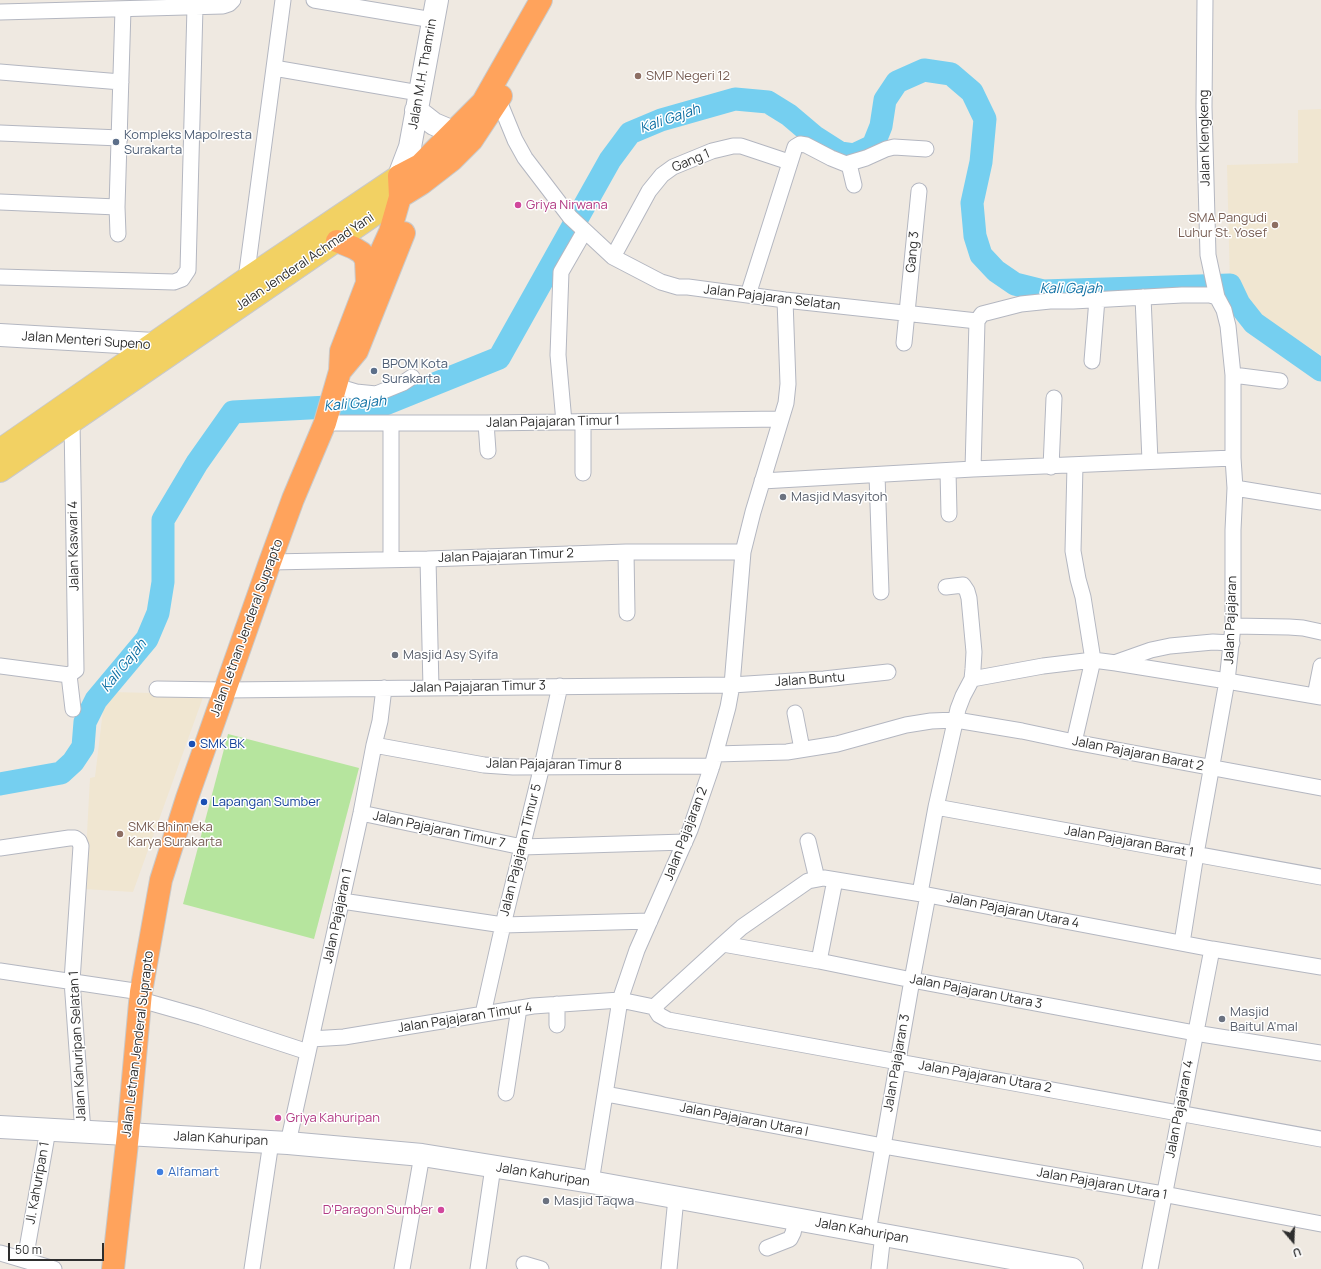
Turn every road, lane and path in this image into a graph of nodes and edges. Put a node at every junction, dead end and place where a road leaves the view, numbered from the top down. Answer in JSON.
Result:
{"nodes":[{"id":1,"x":233,"y":0,"type":"edge"},
{"id":2,"x":283,"y":0,"type":"edge"},
{"id":3,"x":314,"y":0,"type":"edge"},
{"id":4,"x":541,"y":0,"type":"edge"},
{"id":5,"x":556,"y":0,"type":"edge"},
{"id":6,"x":1205,"y":0,"type":"edge"},
{"id":7,"x":196,"y":7,"type":"junction"},
{"id":8,"x":123,"y":9,"type":"junction"},
{"id":9,"x":435,"y":10,"type":"edge"},
{"id":10,"x":0,"y":12,"type":"edge"},
{"id":11,"x":274,"y":68,"type":"junction"},
{"id":12,"x":0,"y":72,"type":"edge"},
{"id":13,"x":122,"y":82,"type":"junction"},
{"id":14,"x":418,"y":101,"type":"junction"},
{"id":15,"x":499,"y":101,"type":"junction"},
{"id":16,"x":453,"y":132,"type":"junction"},
{"id":17,"x":0,"y":133,"type":"edge"},
{"id":18,"x":120,"y":138,"type":"junction"},
{"id":19,"x":926,"y":149,"type":"dead end"},
{"id":20,"x":789,"y":162,"type":"junction"},
{"id":21,"x":849,"y":164,"type":"junction"},
{"id":22,"x":417,"y":165,"type":"junction"},
{"id":23,"x":400,"y":186,"type":"junction"},
{"id":24,"x":854,"y":186,"type":"dead end"},
{"id":25,"x":919,"y":191,"type":"dead end"},
{"id":26,"x":0,"y":202,"type":"edge"},
{"id":27,"x":117,"y":207,"type":"junction"},
{"id":28,"x":583,"y":231,"type":"junction"},
{"id":29,"x":118,"y":234,"type":"dead end"},
{"id":30,"x":337,"y":241,"type":"junction"},
{"id":31,"x":613,"y":257,"type":"junction"},
{"id":32,"x":0,"y":277,"type":"edge"},
{"id":33,"x":246,"y":279,"type":"junction"},
{"id":34,"x":367,"y":283,"type":"junction"},
{"id":35,"x":748,"y":295,"type":"junction"},
{"id":36,"x":1143,"y":297,"type":"junction"},
{"id":37,"x":1217,"y":297,"type":"junction"},
{"id":38,"x":1096,"y":299,"type":"junction"},
{"id":39,"x":785,"y":300,"type":"junction"},
{"id":40,"x":907,"y":314,"type":"junction"},
{"id":41,"x":977,"y":321,"type":"junction"},
{"id":42,"x":0,"y":335,"type":"edge"},
{"id":43,"x":904,"y":343,"type":"dead end"},
{"id":44,"x":163,"y":349,"type":"junction"},
{"id":45,"x":1092,"y":362,"type":"dead end"},
{"id":46,"x":1233,"y":375,"type":"junction"},
{"id":47,"x":412,"y":377,"type":"dead end"},
{"id":48,"x":1280,"y":381,"type":"dead end"},
{"id":49,"x":337,"y":383,"type":"junction"},
{"id":50,"x":1054,"y":398,"type":"dead end"},
{"id":51,"x":780,"y":419,"type":"junction"},
{"id":52,"x":326,"y":420,"type":"junction"},
{"id":53,"x":72,"y":421,"type":"junction"},
{"id":54,"x":564,"y":422,"type":"junction"},
{"id":55,"x":583,"y":422,"type":"junction"},
{"id":56,"x":486,"y":423,"type":"junction"},
{"id":57,"x":391,"y":424,"type":"junction"},
{"id":58,"x":0,"y":450,"type":"edge"},
{"id":59,"x":488,"y":451,"type":"dead end"},
{"id":60,"x":1233,"y":458,"type":"junction"},
{"id":61,"x":1150,"y":461,"type":"junction"},
{"id":62,"x":1075,"y":465,"type":"junction"},
{"id":63,"x":1050,"y":467,"type":"junction"},
{"id":64,"x":973,"y":469,"type":"junction"},
{"id":65,"x":0,"y":471,"type":"edge"},
{"id":66,"x":948,"y":471,"type":"junction"},
{"id":67,"x":583,"y":473,"type":"dead end"},
{"id":68,"x":877,"y":475,"type":"junction"},
{"id":69,"x":762,"y":481,"type":"junction"},
{"id":70,"x":1235,"y":488,"type":"junction"},
{"id":71,"x":1321,"y":502,"type":"edge"},
{"id":72,"x":949,"y":514,"type":"dead end"},
{"id":73,"x":626,"y":552,"type":"junction"},
{"id":74,"x":743,"y":552,"type":"junction"},
{"id":75,"x":391,"y":559,"type":"junction"},
{"id":76,"x":428,"y":559,"type":"junction"},
{"id":77,"x":270,"y":562,"type":"junction"},
{"id":78,"x":946,"y":587,"type":"dead end"},
{"id":79,"x":882,"y":592,"type":"dead end"},
{"id":80,"x":627,"y":613,"type":"dead end"},
{"id":81,"x":1233,"y":626,"type":"junction"},
{"id":82,"x":1321,"y":632,"type":"edge"},
{"id":83,"x":1232,"y":642,"type":"junction"},
{"id":84,"x":1094,"y":660,"type":"junction"},
{"id":85,"x":1116,"y":663,"type":"junction"},
{"id":86,"x":0,"y":666,"type":"edge"},
{"id":87,"x":1321,"y":666,"type":"edge"},
{"id":88,"x":72,"y":672,"type":"junction"},
{"id":89,"x":888,"y":672,"type":"dead end"},
{"id":90,"x":972,"y":679,"type":"junction"},
{"id":91,"x":1227,"y":681,"type":"junction"},
{"id":92,"x":732,"y":685,"type":"junction"},
{"id":93,"x":560,"y":686,"type":"junction"},
{"id":94,"x":384,"y":688,"type":"junction"},
{"id":95,"x":431,"y":688,"type":"junction"},
{"id":96,"x":158,"y":689,"type":"dead end"},
{"id":97,"x":224,"y":690,"type":"junction"},
{"id":98,"x":1318,"y":697,"type":"edge"},
{"id":99,"x":73,"y":709,"type":"dead end"},
{"id":100,"x":795,"y":713,"type":"dead end"},
{"id":101,"x":956,"y":720,"type":"junction"},
{"id":102,"x":1074,"y":742,"type":"junction"},
{"id":103,"x":374,"y":745,"type":"junction"},
{"id":104,"x":802,"y":749,"type":"junction"},
{"id":105,"x":714,"y":760,"type":"junction"},
{"id":106,"x":542,"y":766,"type":"junction"},
{"id":107,"x":1212,"y":768,"type":"junction"},
{"id":108,"x":1321,"y":788,"type":"edge"},
{"id":109,"x":936,"y":807,"type":"junction"},
{"id":110,"x":360,"y":813,"type":"junction"},
{"id":111,"x":808,"y":841,"type":"dead end"},
{"id":112,"x":685,"y":842,"type":"junction"},
{"id":113,"x":522,"y":847,"type":"junction"},
{"id":114,"x":0,"y":848,"type":"edge"},
{"id":115,"x":1196,"y":854,"type":"junction"},
{"id":116,"x":1321,"y":877,"type":"edge"},
{"id":117,"x":817,"y":878,"type":"junction"},
{"id":118,"x":835,"y":880,"type":"junction"},
{"id":119,"x":924,"y":894,"type":"junction"},
{"id":120,"x":342,"y":901,"type":"junction"},
{"id":121,"x":650,"y":921,"type":"junction"},
{"id":122,"x":503,"y":925,"type":"junction"},
{"id":123,"x":1182,"y":943,"type":"junction"},
{"id":124,"x":723,"y":944,"type":"junction"},
{"id":125,"x":1212,"y":949,"type":"junction"},
{"id":126,"x":819,"y":961,"type":"junction"},
{"id":127,"x":1321,"y":968,"type":"edge"},
{"id":128,"x":0,"y":971,"type":"edge"},
{"id":129,"x":912,"y":980,"type":"junction"},
{"id":130,"x":72,"y":981,"type":"junction"},
{"id":131,"x":141,"y":996,"type":"junction"},
{"id":132,"x":620,"y":1000,"type":"junction"},
{"id":133,"x":557,"y":1004,"type":"junction"},
{"id":134,"x":654,"y":1007,"type":"junction"},
{"id":135,"x":519,"y":1008,"type":"junction"},
{"id":136,"x":483,"y":1014,"type":"junction"},
{"id":137,"x":558,"y":1025,"type":"dead end"},
{"id":138,"x":1195,"y":1033,"type":"junction"},
{"id":139,"x":310,"y":1045,"type":"junction"},
{"id":140,"x":1321,"y":1053,"type":"edge"},
{"id":141,"x":898,"y":1062,"type":"junction"},
{"id":142,"x":506,"y":1092,"type":"dead end"},
{"id":143,"x":606,"y":1094,"type":"junction"},
{"id":144,"x":1180,"y":1113,"type":"junction"},
{"id":145,"x":0,"y":1128,"type":"edge"},
{"id":146,"x":48,"y":1130,"type":"junction"},
{"id":147,"x":83,"y":1132,"type":"junction"},
{"id":148,"x":128,"y":1134,"type":"junction"},
{"id":149,"x":1321,"y":1139,"type":"edge"},
{"id":150,"x":280,"y":1143,"type":"junction"},
{"id":151,"x":882,"y":1146,"type":"junction"},
{"id":152,"x":422,"y":1155,"type":"junction"},
{"id":153,"x":493,"y":1167,"type":"junction"},
{"id":154,"x":591,"y":1182,"type":"junction"},
{"id":155,"x":1163,"y":1194,"type":"junction"},
{"id":156,"x":676,"y":1198,"type":"junction"},
{"id":157,"x":796,"y":1220,"type":"junction"},
{"id":158,"x":1321,"y":1224,"type":"edge"},
{"id":159,"x":876,"y":1233,"type":"junction"},
{"id":160,"x":767,"y":1248,"type":"dead end"},
{"id":161,"x":0,"y":1252,"type":"edge"},
{"id":162,"x":25,"y":1260,"type":"junction"},
{"id":163,"x":524,"y":1264,"type":"dead end"},
{"id":164,"x":54,"y":1269,"type":"edge"},
{"id":165,"x":113,"y":1269,"type":"edge"},
{"id":166,"x":252,"y":1269,"type":"edge"},
{"id":167,"x":402,"y":1269,"type":"edge"},
{"id":168,"x":478,"y":1269,"type":"edge"},
{"id":169,"x":541,"y":1269,"type":"edge"},
{"id":170,"x":669,"y":1269,"type":"edge"},
{"id":171,"x":879,"y":1269,"type":"edge"},
{"id":172,"x":1072,"y":1269,"type":"edge"},
{"id":173,"x":1150,"y":1269,"type":"edge"}],
"edges":[{"from":1,"to":7,"type":"street"},
{"from":2,"to":11,"type":"street"},
{"from":3,"to":9,"type":"street"},
{"from":4,"to":16,"type":"highway","name":"Jalan Jenderal Achmad Yani"},
{"from":5,"to":15,"type":"highway","name":"Jalan Jenderal Achmad Yani"},
{"from":6,"to":37,"type":"street","name":"Jalan Klengkeng"},
{"from":7,"to":8,"type":"street"},
{"from":7,"to":32,"type":"street"},
{"from":8,"to":10,"type":"street"},
{"from":8,"to":13,"type":"street"},
{"from":9,"to":14,"type":"street","name":"Jalan M.H. Thamrin"},
{"from":11,"to":14,"type":"street"},
{"from":11,"to":33,"type":"street"},
{"from":12,"to":13,"type":"street"},
{"from":13,"to":18,"type":"street"},
{"from":14,"to":16,"type":"street"},
{"from":14,"to":22,"type":"street","name":"Jalan M.H. Thamrin"},
{"from":15,"to":22,"type":"highway","name":"Jalan Jenderal Achmad Yani"},
{"from":15,"to":28,"type":"street","name":"Jalan Pajajaran Selatan"},
{"from":16,"to":22,"type":"highway","name":"Jalan Jenderal Achmad Yani"},
{"from":17,"to":18,"type":"street"},
{"from":18,"to":27,"type":"street"},
{"from":19,"to":21,"type":"street"},
{"from":20,"to":21,"type":"street"},
{"from":20,"to":31,"type":"street","name":"Gang 1"},
{"from":20,"to":35,"type":"street"},
{"from":21,"to":24,"type":"street"},
{"from":22,"to":23,"type":"highway","name":"Jalan Jenderal Achmad Yani"},
{"from":22,"to":23,"type":"street","name":"Jalan Letnan Jenderal Suprapto"},
{"from":22,"to":49,"type":"highway","name":"Jalan Letnan Jenderal Suprapto"},
{"from":23,"to":30,"type":"main road","name":"Jalan Jenderal Achmad Yani"},
{"from":23,"to":33,"type":"main road","name":"Jalan Jenderal Achmad Yani"},
{"from":23,"to":34,"type":"highway","name":"Jalan Letnan Jenderal Suprapto"},
{"from":25,"to":40,"type":"street","name":"Gang 3"},
{"from":26,"to":27,"type":"street"},
{"from":27,"to":29,"type":"street"},
{"from":28,"to":31,"type":"street","name":"Jalan Pajajaran Selatan"},
{"from":28,"to":54,"type":"street"},
{"from":30,"to":34,"type":"highway"},
{"from":30,"to":44,"type":"main road","name":"Jalan Jenderal Achmad Yani"},
{"from":31,"to":35,"type":"street","name":"Jalan Pajajaran Selatan"},
{"from":33,"to":44,"type":"main road","name":"Jalan Jenderal Achmad Yani"},
{"from":34,"to":49,"type":"highway","name":"Jalan Letnan Jenderal Suprapto"},
{"from":35,"to":39,"type":"street","name":"Jalan Pajajaran Selatan"},
{"from":36,"to":37,"type":"street"},
{"from":36,"to":38,"type":"street"},
{"from":36,"to":61,"type":"street"},
{"from":37,"to":46,"type":"street","name":"Jalan Pajajaran"},
{"from":38,"to":41,"type":"street"},
{"from":38,"to":45,"type":"street"},
{"from":39,"to":40,"type":"street","name":"Jalan Pajajaran Selatan"},
{"from":39,"to":51,"type":"street","name":"Jalan Pajajaran 2"},
{"from":40,"to":41,"type":"street","name":"Jalan Pajajaran Selatan"},
{"from":40,"to":43,"type":"street","name":"Gang 3"},
{"from":41,"to":64,"type":"street"},
{"from":42,"to":44,"type":"street","name":"Jalan Menteri Supeno"},
{"from":44,"to":53,"type":"main road","name":"Jalan Jenderal Achmad Yani"},
{"from":44,"to":58,"type":"main road","name":"Jalan Jenderal Achmad Yani"},
{"from":46,"to":48,"type":"street"},
{"from":46,"to":60,"type":"street","name":"Jalan Pajajaran"},
{"from":47,"to":49,"type":"street"},
{"from":49,"to":52,"type":"highway","name":"Jalan Letnan Jenderal Suprapto"},
{"from":50,"to":63,"type":"street"},
{"from":51,"to":55,"type":"street","name":"Jalan Pajajaran Timur 1"},
{"from":51,"to":69,"type":"street","name":"Jalan Pajajaran 2"},
{"from":52,"to":57,"type":"street","name":"Jalan Pajajaran Timur 1"},
{"from":52,"to":77,"type":"highway","name":"Jalan Letnan Jenderal Suprapto"},
{"from":53,"to":65,"type":"main road","name":"Jalan Jenderal Achmad Yani"},
{"from":53,"to":88,"type":"street","name":"Jalan Kaswari 4"},
{"from":54,"to":55,"type":"street","name":"Jalan Pajajaran Timur 1"},
{"from":54,"to":56,"type":"street","name":"Jalan Pajajaran Timur 1"},
{"from":55,"to":67,"type":"street"},
{"from":56,"to":57,"type":"street","name":"Jalan Pajajaran Timur 1"},
{"from":56,"to":59,"type":"street"},
{"from":57,"to":75,"type":"street"},
{"from":60,"to":61,"type":"street"},
{"from":60,"to":70,"type":"street","name":"Jalan Pajajaran"},
{"from":61,"to":62,"type":"street"},
{"from":62,"to":63,"type":"street"},
{"from":62,"to":84,"type":"street"},
{"from":63,"to":64,"type":"street"},
{"from":64,"to":66,"type":"street"},
{"from":66,"to":68,"type":"street"},
{"from":66,"to":72,"type":"street"},
{"from":68,"to":69,"type":"street"},
{"from":68,"to":79,"type":"street"},
{"from":69,"to":74,"type":"street","name":"Jalan Pajajaran 2"},
{"from":70,"to":71,"type":"street"},
{"from":70,"to":81,"type":"street","name":"Jalan Pajajaran"},
{"from":73,"to":74,"type":"street","name":"Jalan Pajajaran Timur 2"},
{"from":73,"to":76,"type":"street","name":"Jalan Pajajaran Timur 2"},
{"from":73,"to":80,"type":"street"},
{"from":74,"to":92,"type":"street","name":"Jalan Pajajaran 2"},
{"from":75,"to":76,"type":"street","name":"Jalan Pajajaran Timur 2"},
{"from":75,"to":77,"type":"street","name":"Jalan Pajajaran Timur 2"},
{"from":76,"to":95,"type":"street"},
{"from":77,"to":97,"type":"highway","name":"Jalan Letnan Jenderal Suprapto"},
{"from":78,"to":90,"type":"street"},
{"from":81,"to":82,"type":"street"},
{"from":81,"to":83,"type":"street","name":"Jalan Pajajaran"},
{"from":83,"to":85,"type":"street"},
{"from":83,"to":91,"type":"street","name":"Jalan Pajajaran"},
{"from":84,"to":85,"type":"street"},
{"from":84,"to":90,"type":"street"},
{"from":84,"to":102,"type":"street"},
{"from":85,"to":91,"type":"street"},
{"from":86,"to":88,"type":"street"},
{"from":87,"to":98,"type":"street"},
{"from":88,"to":99,"type":"street","name":"Jalan Kaswari 4"},
{"from":89,"to":92,"type":"street","name":"Jalan Buntu"},
{"from":90,"to":101,"type":"street","name":"Jalan Pajajaran 3"},
{"from":91,"to":98,"type":"street"},
{"from":91,"to":107,"type":"street","name":"Jalan Pajajaran"},
{"from":92,"to":93,"type":"street","name":"Jalan Pajajaran Timur 3"},
{"from":92,"to":105,"type":"street","name":"Jalan Pajajaran 2"},
{"from":93,"to":95,"type":"street","name":"Jalan Pajajaran Timur 3"},
{"from":93,"to":106,"type":"street","name":"Jalan Pajajaran Timur 5"},
{"from":94,"to":95,"type":"street","name":"Jalan Pajajaran Timur 3"},
{"from":94,"to":97,"type":"street","name":"Jalan Pajajaran Timur 3"},
{"from":94,"to":103,"type":"street","name":"Jalan Pajajaran 1"},
{"from":96,"to":97,"type":"street","name":"Jalan Pajajaran Timur 3"},
{"from":97,"to":131,"type":"highway","name":"Jalan Letnan Jenderal Suprapto"},
{"from":100,"to":104,"type":"street"},
{"from":101,"to":102,"type":"street","name":"Jalan Pajajaran Barat 2"},
{"from":101,"to":104,"type":"street","name":"Jalan Pajajaran Barat 2"},
{"from":101,"to":109,"type":"street","name":"Jalan Pajajaran 3"},
{"from":102,"to":107,"type":"street","name":"Jalan Pajajaran Barat 2"},
{"from":103,"to":106,"type":"street","name":"Jalan Pajajaran Timur 8"},
{"from":103,"to":110,"type":"street","name":"Jalan Pajajaran 1"},
{"from":104,"to":105,"type":"street","name":"Jalan Pajajaran Timur 8"},
{"from":105,"to":106,"type":"street","name":"Jalan Pajajaran Timur 8"},
{"from":105,"to":112,"type":"street","name":"Jalan Pajajaran 2"},
{"from":106,"to":113,"type":"street","name":"Jalan Pajajaran Timur 5"},
{"from":107,"to":108,"type":"street","name":"Jalan Pajajaran Barat 2"},
{"from":107,"to":115,"type":"street","name":"Jalan Pajajaran"},
{"from":109,"to":115,"type":"street","name":"Jalan Pajajaran Barat 1"},
{"from":109,"to":119,"type":"street","name":"Jalan Pajajaran 3"},
{"from":110,"to":113,"type":"street","name":"Jalan Pajajaran Timur 7"},
{"from":110,"to":120,"type":"street","name":"Jalan Pajajaran 1"},
{"from":111,"to":117,"type":"street"},
{"from":112,"to":113,"type":"street","name":"Jalan Pajajaran Timur 7"},
{"from":112,"to":121,"type":"street","name":"Jalan Pajajaran 2"},
{"from":113,"to":122,"type":"street","name":"Jalan Pajajaran Timur 5"},
{"from":114,"to":130,"type":"street","name":"Jalan Kahuripan Selatan 1"},
{"from":115,"to":116,"type":"street","name":"Jalan Pajajaran Barat 1"},
{"from":115,"to":123,"type":"street","name":"Jalan Pajajaran"},
{"from":117,"to":118,"type":"street","name":"Jalan Pajajaran Utara 4"},
{"from":117,"to":124,"type":"street"},
{"from":118,"to":119,"type":"street","name":"Jalan Pajajaran Utara 4"},
{"from":118,"to":126,"type":"street"},
{"from":119,"to":123,"type":"street","name":"Jalan Pajajaran Utara 4"},
{"from":119,"to":129,"type":"street","name":"Jalan Pajajaran 3"},
{"from":120,"to":122,"type":"street"},
{"from":120,"to":139,"type":"street","name":"Jalan Pajajaran 1"},
{"from":121,"to":122,"type":"street"},
{"from":121,"to":132,"type":"street","name":"Jalan Pajajaran 2"},
{"from":122,"to":136,"type":"street","name":"Jalan Pajajaran Timur 5"},
{"from":123,"to":125,"type":"street","name":"Jalan Pajajaran Utara 4"},
{"from":124,"to":126,"type":"street","name":"Jalan Pajajaran Utara 3"},
{"from":124,"to":134,"type":"street"},
{"from":125,"to":127,"type":"street","name":"Jalan Pajajaran Utara 4"},
{"from":125,"to":138,"type":"street","name":"Jalan Pajajaran 4"},
{"from":126,"to":129,"type":"street","name":"Jalan Pajajaran Utara 3"},
{"from":128,"to":130,"type":"street","name":"Jalan Pajajaran Timur 4"},
{"from":129,"to":138,"type":"street","name":"Jalan Pajajaran Utara 3"},
{"from":129,"to":141,"type":"street","name":"Jalan Pajajaran 3"},
{"from":130,"to":131,"type":"street","name":"Jalan Pajajaran Timur 4"},
{"from":130,"to":147,"type":"street","name":"Jalan Kahuripan Selatan 1"},
{"from":131,"to":139,"type":"street","name":"Jalan Pajajaran Timur 4"},
{"from":131,"to":148,"type":"highway","name":"Jalan Letnan Jenderal Suprapto"},
{"from":132,"to":133,"type":"street","name":"Jalan Pajajaran Timur 4"},
{"from":132,"to":134,"type":"street","name":"Jalan Pajajaran Timur 4"},
{"from":132,"to":143,"type":"street","name":"Jalan Pajajaran 2"},
{"from":133,"to":135,"type":"street","name":"Jalan Pajajaran Timur 4"},
{"from":133,"to":137,"type":"street"},
{"from":134,"to":141,"type":"street","name":"Jalan Pajajaran Utara 2"},
{"from":135,"to":136,"type":"street","name":"Jalan Pajajaran Timur 4"},
{"from":135,"to":142,"type":"street"},
{"from":136,"to":139,"type":"street","name":"Jalan Pajajaran Timur 4"},
{"from":138,"to":140,"type":"street","name":"Jalan Pajajaran Utara 3"},
{"from":138,"to":144,"type":"street","name":"Jalan Pajajaran 4"},
{"from":139,"to":150,"type":"street","name":"Jalan Pajajaran 1"},
{"from":141,"to":144,"type":"street","name":"Jalan Pajajaran Utara 2"},
{"from":141,"to":151,"type":"street","name":"Jalan Pajajaran 3"},
{"from":143,"to":151,"type":"street","name":"Jalan Pajajaran Utara I"},
{"from":143,"to":154,"type":"street","name":"Jalan Pajajaran 2"},
{"from":144,"to":149,"type":"street","name":"Jalan Pajajaran Utara 2"},
{"from":144,"to":155,"type":"street","name":"Jalan Pajajaran 4"},
{"from":145,"to":146,"type":"street","name":"Jalan Kahuripan"},
{"from":146,"to":147,"type":"street","name":"Jalan Kahuripan"},
{"from":146,"to":162,"type":"street","name":"Jl. Kahuripan 1"},
{"from":147,"to":148,"type":"street","name":"Jalan Kahuripan"},
{"from":148,"to":150,"type":"street","name":"Jalan Kahuripan"},
{"from":148,"to":165,"type":"highway","name":"Jalan Letnan Jenderal Suprapto"},
{"from":150,"to":152,"type":"street","name":"Jalan Kahuripan"},
{"from":150,"to":166,"type":"street","name":"Jalan Pajajaran 1"},
{"from":151,"to":155,"type":"street","name":"Jalan Pajajaran Utara 1"},
{"from":151,"to":159,"type":"street","name":"Jalan Pajajaran 3"},
{"from":152,"to":153,"type":"street","name":"Jalan Kahuripan"},
{"from":152,"to":167,"type":"street"},
{"from":153,"to":154,"type":"street","name":"Jalan Kahuripan"},
{"from":153,"to":168,"type":"street"},
{"from":154,"to":156,"type":"street","name":"Jalan Kahuripan"},
{"from":155,"to":158,"type":"street","name":"Jalan Pajajaran Utara 1"},
{"from":155,"to":173,"type":"street","name":"Jalan Pajajaran 4"},
{"from":156,"to":157,"type":"street","name":"Jalan Kahuripan"},
{"from":156,"to":170,"type":"street"},
{"from":157,"to":159,"type":"street","name":"Jalan Kahuripan"},
{"from":157,"to":160,"type":"street"},
{"from":159,"to":171,"type":"street","name":"Jalan Pajajaran 3"},
{"from":159,"to":172,"type":"street","name":"Jalan Kahuripan"},
{"from":161,"to":162,"type":"street"},
{"from":162,"to":164,"type":"street"},
{"from":163,"to":169,"type":"street"}]}
